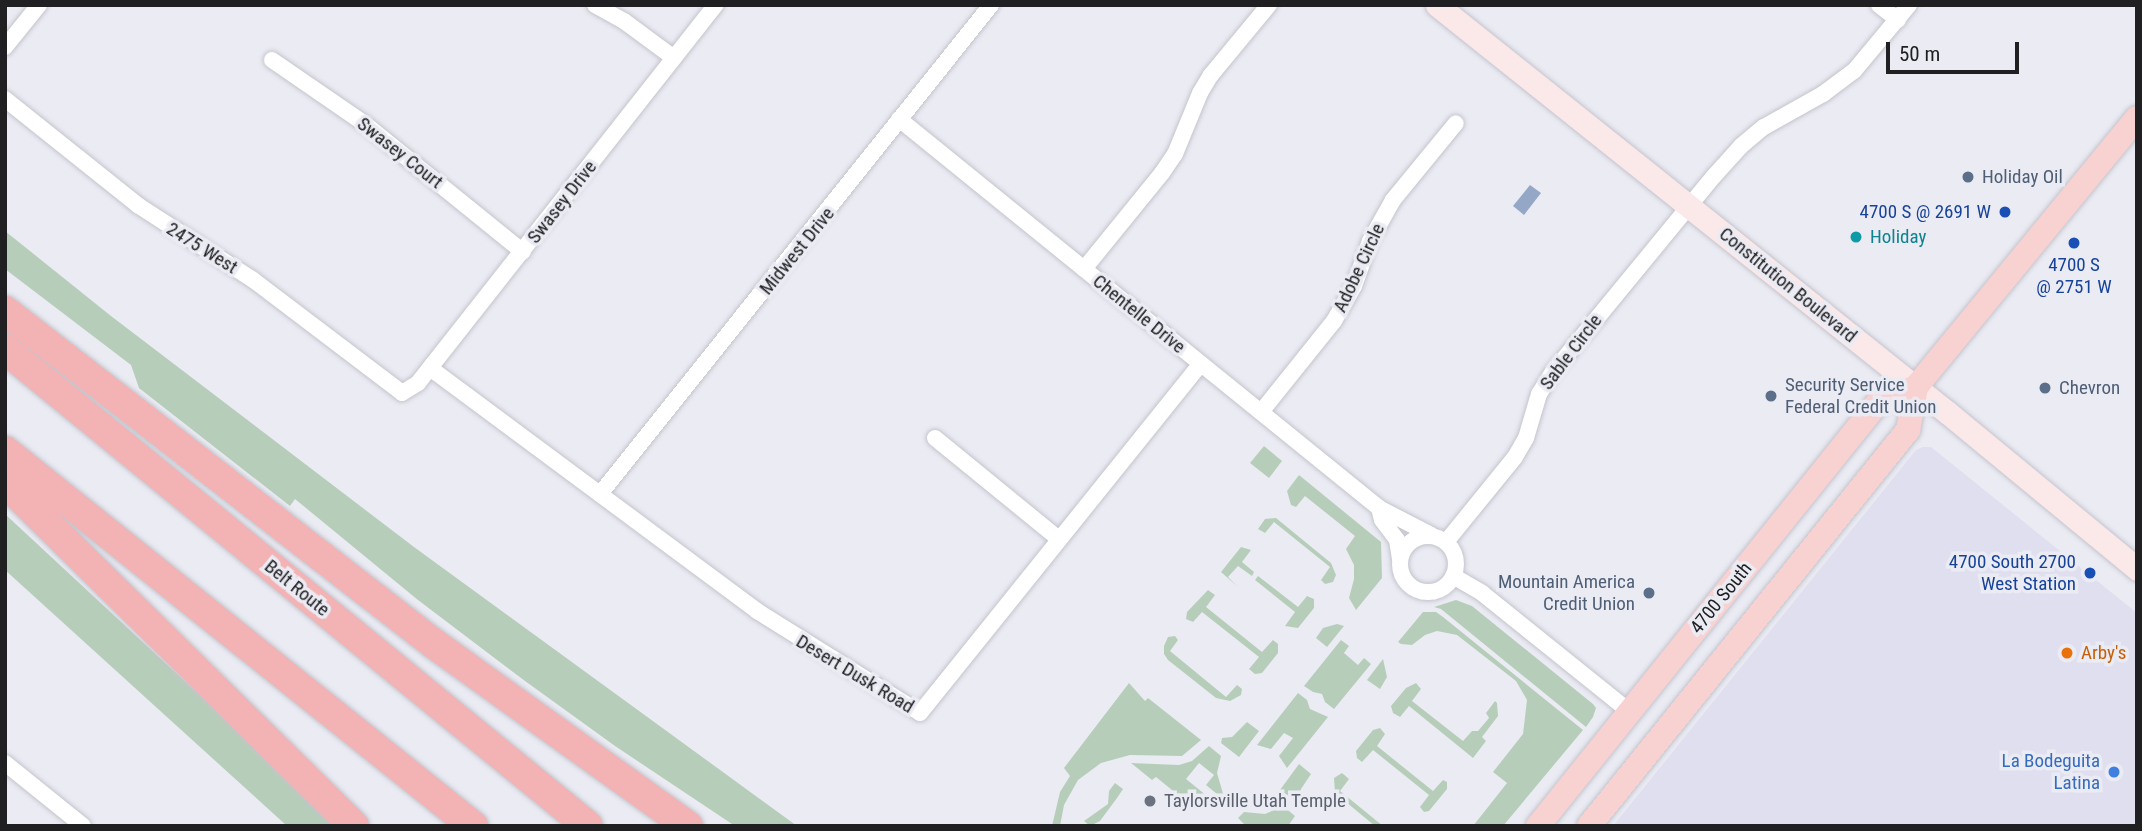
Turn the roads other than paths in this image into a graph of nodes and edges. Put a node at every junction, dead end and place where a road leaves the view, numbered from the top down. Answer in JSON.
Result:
{"nodes":[{"id":1,"x":38,"y":5,"type":"edge"},
{"id":2,"x":595,"y":5,"type":"edge"},
{"id":3,"x":715,"y":5,"type":"edge"},
{"id":4,"x":991,"y":5,"type":"edge"},
{"id":5,"x":1269,"y":5,"type":"edge"},
{"id":6,"x":1437,"y":5,"type":"edge"},
{"id":7,"x":1880,"y":5,"type":"edge"},
{"id":8,"x":1909,"y":5,"type":"edge"},
{"id":9,"x":1898,"y":20,"type":"junction"},
{"id":10,"x":5,"y":47,"type":"edge"},
{"id":11,"x":674,"y":58,"type":"junction"},
{"id":12,"x":272,"y":60,"type":"dead end"},
{"id":13,"x":5,"y":99,"type":"edge"},
{"id":14,"x":2137,"y":118,"type":"edge"},
{"id":15,"x":899,"y":120,"type":"junction"},
{"id":16,"x":1456,"y":122,"type":"dead end"},
{"id":17,"x":1690,"y":206,"type":"junction"},
{"id":18,"x":523,"y":252,"type":"junction"},
{"id":19,"x":1084,"y":270,"type":"junction"},
{"id":20,"x":5,"y":311,"type":"edge"},
{"id":21,"x":5,"y":349,"type":"edge"},
{"id":22,"x":1202,"y":364,"type":"junction"},
{"id":23,"x":430,"y":368,"type":"junction"},
{"id":24,"x":1916,"y":387,"type":"junction"},
{"id":25,"x":402,"y":393,"type":"joint"},
{"id":26,"x":1261,"y":412,"type":"junction"},
{"id":27,"x":935,"y":438,"type":"dead end"},
{"id":28,"x":5,"y":452,"type":"edge"},
{"id":29,"x":5,"y":482,"type":"edge"},
{"id":30,"x":600,"y":494,"type":"junction"},
{"id":31,"x":1379,"y":508,"type":"junction"},
{"id":32,"x":1059,"y":539,"type":"junction"},
{"id":33,"x":1438,"y":539,"type":"junction"},
{"id":34,"x":1400,"y":558,"type":"junction"},
{"id":35,"x":2137,"y":569,"type":"edge"},
{"id":36,"x":1453,"y":576,"type":"junction"},
{"id":37,"x":1630,"y":712,"type":"junction"},
{"id":38,"x":5,"y":763,"type":"edge"},
{"id":39,"x":83,"y":826,"type":"edge"},
{"id":40,"x":354,"y":826,"type":"edge"},
{"id":41,"x":473,"y":826,"type":"edge"},
{"id":42,"x":588,"y":826,"type":"edge"},
{"id":43,"x":688,"y":826,"type":"edge"},
{"id":44,"x":1538,"y":826,"type":"edge"},
{"id":45,"x":1589,"y":826,"type":"edge"}],
"edges":[{"from":1,"to":10,"type":"street"},
{"from":2,"to":11,"type":"street"},
{"from":3,"to":11,"type":"street","name":"Swasey Drive"},
{"from":4,"to":15,"type":"street","name":"Midwest Drive"},
{"from":5,"to":19,"type":"street"},
{"from":6,"to":17,"type":"main road","name":"Constitution Boulevard"},
{"from":7,"to":9,"type":"street"},
{"from":8,"to":9,"type":"street","name":"Sable Circle"},
{"from":9,"to":17,"type":"street","name":"Sable Circle"},
{"from":11,"to":18,"type":"street","name":"Swasey Drive"},
{"from":12,"to":18,"type":"street","name":"Swasey Court"},
{"from":13,"to":25,"type":"street","name":"2475 West"},
{"from":14,"to":24,"type":"main road","name":"4700 South"},
{"from":15,"to":19,"type":"street","name":"Chentelle Drive"},
{"from":15,"to":30,"type":"street","name":"Midwest Drive"},
{"from":16,"to":26,"type":"street","name":"Adobe Circle"},
{"from":17,"to":24,"type":"main road","name":"Constitution Boulevard"},
{"from":17,"to":33,"type":"street","name":"Sable Circle"},
{"from":18,"to":23,"type":"street","name":"Swasey Drive"},
{"from":19,"to":22,"type":"street","name":"Chentelle Drive"},
{"from":20,"to":43,"type":"highway"},
{"from":21,"to":42,"type":"highway","name":"Belt Route"},
{"from":22,"to":26,"type":"street","name":"Chentelle Drive"},
{"from":22,"to":32,"type":"street","name":"Desert Dusk Road"},
{"from":23,"to":25,"type":"street","name":"Swasey Drive"},
{"from":23,"to":30,"type":"street","name":"Desert Dusk Road"},
{"from":24,"to":35,"type":"main road","name":"Constitution Boulevard"},
{"from":24,"to":37,"type":"main road","name":"4700 South"},
{"from":24,"to":45,"type":"main road","name":"4700 South"},
{"from":26,"to":31,"type":"street","name":"Chentelle Drive"},
{"from":27,"to":32,"type":"street"},
{"from":28,"to":41,"type":"highway"},
{"from":29,"to":40,"type":"highway"},
{"from":30,"to":32,"type":"street","name":"Desert Dusk Road"},
{"from":31,"to":33,"type":"street","name":"Chentelle Drive"},
{"from":31,"to":34,"type":"street","name":"Chentelle Drive"},
{"from":33,"to":34,"type":"street"},
{"from":33,"to":36,"type":"street"},
{"from":34,"to":36,"type":"street","name":"Chentelle Drive"},
{"from":36,"to":37,"type":"street"},
{"from":37,"to":44,"type":"main road","name":"4700 South"},
{"from":38,"to":39,"type":"street"}]}
